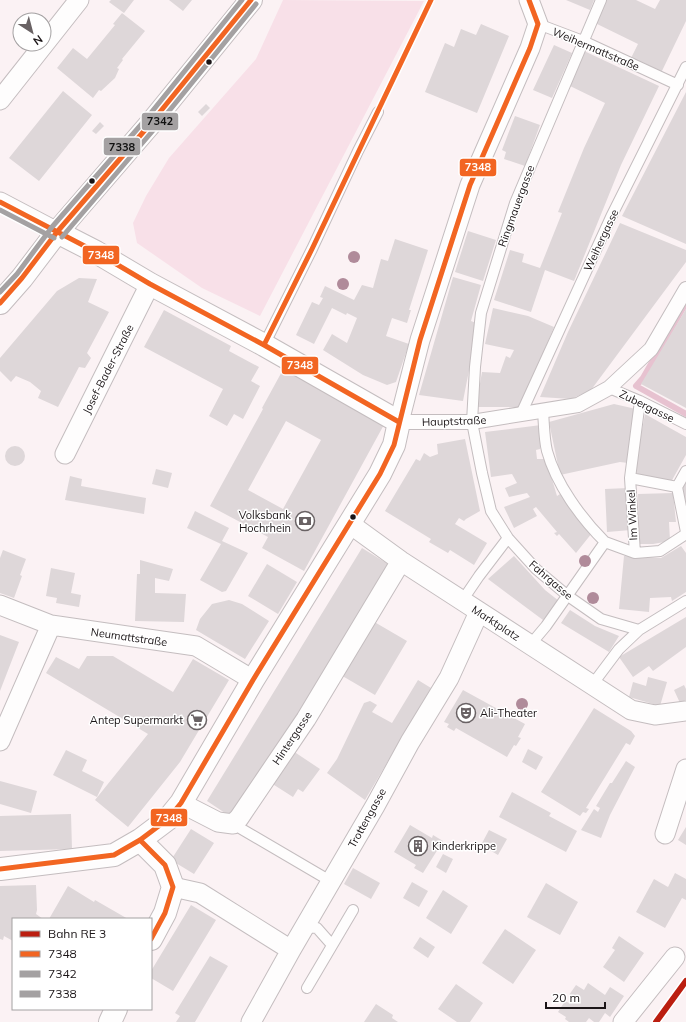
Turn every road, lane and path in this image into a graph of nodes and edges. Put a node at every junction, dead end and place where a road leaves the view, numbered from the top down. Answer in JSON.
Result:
{"nodes":[{"id":1,"x":79,"y":0,"type":"edge"},
{"id":2,"x":251,"y":0,"type":"edge"},
{"id":3,"x":529,"y":0,"type":"edge"},
{"id":4,"x":601,"y":0,"type":"edge"},
{"id":5,"x":538,"y":24,"type":"junction"},
{"id":6,"x":583,"y":41,"type":"junction"},
{"id":7,"x":686,"y":68,"type":"edge"},
{"id":8,"x":678,"y":85,"type":"junction"},
{"id":9,"x":0,"y":100,"type":"edge"},
{"id":10,"x":378,"y":112,"type":"dead end"},
{"id":11,"x":0,"y":202,"type":"edge"},
{"id":12,"x":57,"y":232,"type":"junction"},
{"id":13,"x":150,"y":284,"type":"junction"},
{"id":14,"x":686,"y":289,"type":"edge"},
{"id":15,"x":0,"y":303,"type":"edge"},
{"id":16,"x":264,"y":345,"type":"junction"},
{"id":17,"x":609,"y":388,"type":"junction"},
{"id":18,"x":640,"y":401,"type":"junction"},
{"id":19,"x":543,"y":412,"type":"junction"},
{"id":20,"x":521,"y":414,"type":"junction"},
{"id":21,"x":399,"y":422,"type":"junction"},
{"id":22,"x":472,"y":422,"type":"junction"},
{"id":23,"x":686,"y":424,"type":"edge"},
{"id":24,"x":65,"y":454,"type":"dead end"},
{"id":25,"x":686,"y":471,"type":"edge"},
{"id":26,"x":630,"y":478,"type":"junction"},
{"id":27,"x":677,"y":487,"type":"junction"},
{"id":28,"x":350,"y":524,"type":"junction"},
{"id":29,"x":686,"y":533,"type":"edge"},
{"id":30,"x":508,"y":538,"type":"junction"},
{"id":31,"x":605,"y":542,"type":"junction"},
{"id":32,"x":635,"y":553,"type":"junction"},
{"id":33,"x":401,"y":560,"type":"junction"},
{"id":34,"x":568,"y":596,"type":"junction"},
{"id":35,"x":462,"y":601,"type":"junction"},
{"id":36,"x":686,"y":601,"type":"edge"},
{"id":37,"x":0,"y":606,"type":"edge"},
{"id":38,"x":479,"y":612,"type":"junction"},
{"id":39,"x":51,"y":625,"type":"junction"},
{"id":40,"x":639,"y":630,"type":"junction"},
{"id":41,"x":530,"y":645,"type":"junction"},
{"id":42,"x":253,"y":680,"type":"junction"},
{"id":43,"x":592,"y":685,"type":"junction"},
{"id":44,"x":686,"y":711,"type":"edge"},
{"id":45,"x":0,"y":741,"type":"edge"},
{"id":46,"x":686,"y":769,"type":"edge"},
{"id":47,"x":181,"y":803,"type":"junction"},
{"id":48,"x":233,"y":824,"type":"junction"},
{"id":49,"x":665,"y":834,"type":"dead end"},
{"id":50,"x":140,"y":840,"type":"junction"},
{"id":51,"x":0,"y":869,"type":"edge"},
{"id":52,"x":332,"y":882,"type":"junction"},
{"id":53,"x":173,"y":887,"type":"junction"},
{"id":54,"x":353,"y":910,"type":"dead end"},
{"id":55,"x":304,"y":927,"type":"junction"},
{"id":56,"x":152,"y":937,"type":"edge"},
{"id":57,"x":332,"y":945,"type":"junction"},
{"id":58,"x":291,"y":950,"type":"junction"},
{"id":59,"x":675,"y":957,"type":"dead end"},
{"id":60,"x":307,"y":988,"type":"dead end"},
{"id":61,"x":116,"y":1010,"type":"edge"},
{"id":62,"x":110,"y":1022,"type":"edge"},
{"id":63,"x":251,"y":1022,"type":"edge"},
{"id":64,"x":623,"y":1022,"type":"edge"}],
"edges":[{"from":1,"to":9,"type":"street"},
{"from":2,"to":12,"type":"street"},
{"from":3,"to":5,"type":"street"},
{"from":4,"to":6,"type":"lane","name":"Ringmauergasse"},
{"from":5,"to":6,"type":"lane","name":"Weihermattstraße"},
{"from":5,"to":21,"type":"street"},
{"from":6,"to":8,"type":"lane","name":"Weihermattstraße"},
{"from":6,"to":22,"type":"lane","name":"Ringmauergasse"},
{"from":7,"to":8,"type":"lane","name":"Weihergasse"},
{"from":8,"to":20,"type":"lane","name":"Weihergasse"},
{"from":10,"to":16,"type":"lane"},
{"from":11,"to":12,"type":"street"},
{"from":12,"to":13,"type":"street"},
{"from":12,"to":15,"type":"street"},
{"from":13,"to":16,"type":"street"},
{"from":13,"to":24,"type":"street","name":"Josef-Bader-Straße"},
{"from":14,"to":17,"type":"street","name":"Hauptstraße"},
{"from":16,"to":21,"type":"street"},
{"from":17,"to":18,"type":"lane","name":"Zubergasse"},
{"from":17,"to":19,"type":"street","name":"Hauptstraße"},
{"from":18,"to":23,"type":"lane","name":"Zubergasse"},
{"from":18,"to":26,"type":"lane","name":"Im Winkel"},
{"from":19,"to":20,"type":"street","name":"Hauptstraße"},
{"from":19,"to":31,"type":"lane"},
{"from":20,"to":22,"type":"street","name":"Hauptstraße"},
{"from":21,"to":22,"type":"street","name":"Hauptstraße"},
{"from":21,"to":28,"type":"street"},
{"from":22,"to":30,"type":"lane","name":"Fahrgasse"},
{"from":25,"to":27,"type":"lane"},
{"from":26,"to":27,"type":"lane","name":"Im Winkel"},
{"from":26,"to":32,"type":"lane","name":"Im Winkel"},
{"from":27,"to":29,"type":"lane"},
{"from":28,"to":33,"type":"street","name":"Marktplatz"},
{"from":28,"to":42,"type":"street"},
{"from":29,"to":32,"type":"lane"},
{"from":30,"to":34,"type":"lane","name":"Fahrgasse"},
{"from":30,"to":35,"type":"lane"},
{"from":31,"to":32,"type":"lane"},
{"from":31,"to":34,"type":"lane"},
{"from":33,"to":35,"type":"street","name":"Marktplatz"},
{"from":33,"to":48,"type":"street","name":"Hintergasse"},
{"from":34,"to":40,"type":"lane","name":"Fahrgasse"},
{"from":34,"to":41,"type":"lane"},
{"from":35,"to":38,"type":"street","name":"Marktplatz"},
{"from":36,"to":40,"type":"lane"},
{"from":37,"to":39,"type":"street","name":"Neumattstraße"},
{"from":38,"to":41,"type":"street","name":"Marktplatz"},
{"from":38,"to":52,"type":"street","name":"Trottengasse"},
{"from":39,"to":42,"type":"street","name":"Neumattstraße"},
{"from":39,"to":45,"type":"street"},
{"from":40,"to":43,"type":"lane"},
{"from":41,"to":43,"type":"street","name":"Marktplatz"},
{"from":42,"to":47,"type":"street"},
{"from":43,"to":44,"type":"street","name":"Marktplatz"},
{"from":46,"to":49,"type":"street"},
{"from":47,"to":48,"type":"street"},
{"from":47,"to":50,"type":"street"},
{"from":48,"to":52,"type":"lane"},
{"from":50,"to":51,"type":"street"},
{"from":50,"to":53,"type":"street"},
{"from":52,"to":55,"type":"street","name":"Trottengasse"},
{"from":53,"to":56,"type":"street"},
{"from":53,"to":58,"type":"street"},
{"from":54,"to":57,"type":"lane"},
{"from":55,"to":57,"type":"lane"},
{"from":55,"to":58,"type":"street","name":"Trottengasse"},
{"from":57,"to":60,"type":"lane"},
{"from":58,"to":63,"type":"street","name":"Trottengasse"},
{"from":59,"to":64,"type":"street"},
{"from":61,"to":62,"type":"street"}]}
